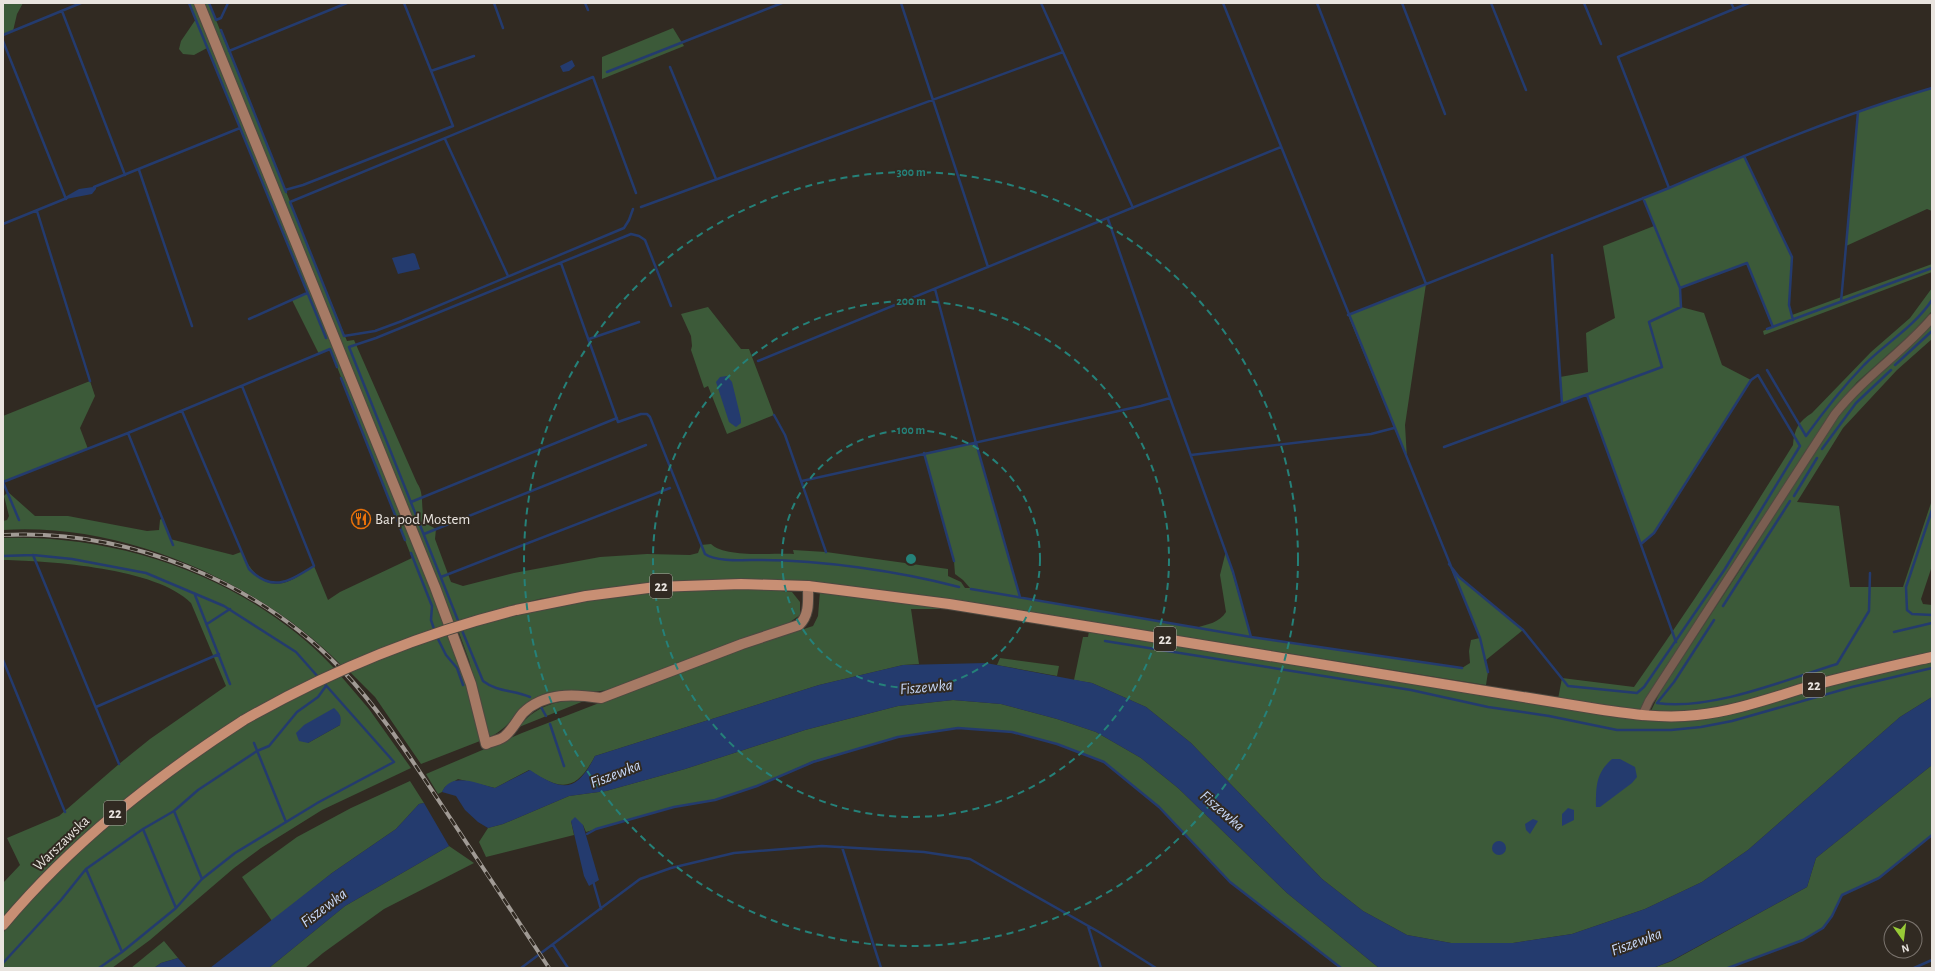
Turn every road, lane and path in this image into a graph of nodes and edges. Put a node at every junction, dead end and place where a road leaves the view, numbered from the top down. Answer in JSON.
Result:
{"nodes":[{"id":1,"x":199,"y":3,"type":"edge"},
{"id":2,"x":1932,"y":318,"type":"edge"},
{"id":3,"x":808,"y":586,"type":"junction"},
{"id":4,"x":1932,"y":657,"type":"edge"},
{"id":5,"x":1642,"y":716,"type":"junction"},
{"id":6,"x":3,"y":925,"type":"edge"}],
"edges":[{"from":1,"to":3,"type":"street"},
{"from":2,"to":5,"type":"street"},
{"from":3,"to":5,"type":"main road","number":"22"},
{"from":3,"to":6,"type":"main road","name":"Warszawska","number":"22","bridge":true},
{"from":4,"to":5,"type":"main road","number":"22"}]}
